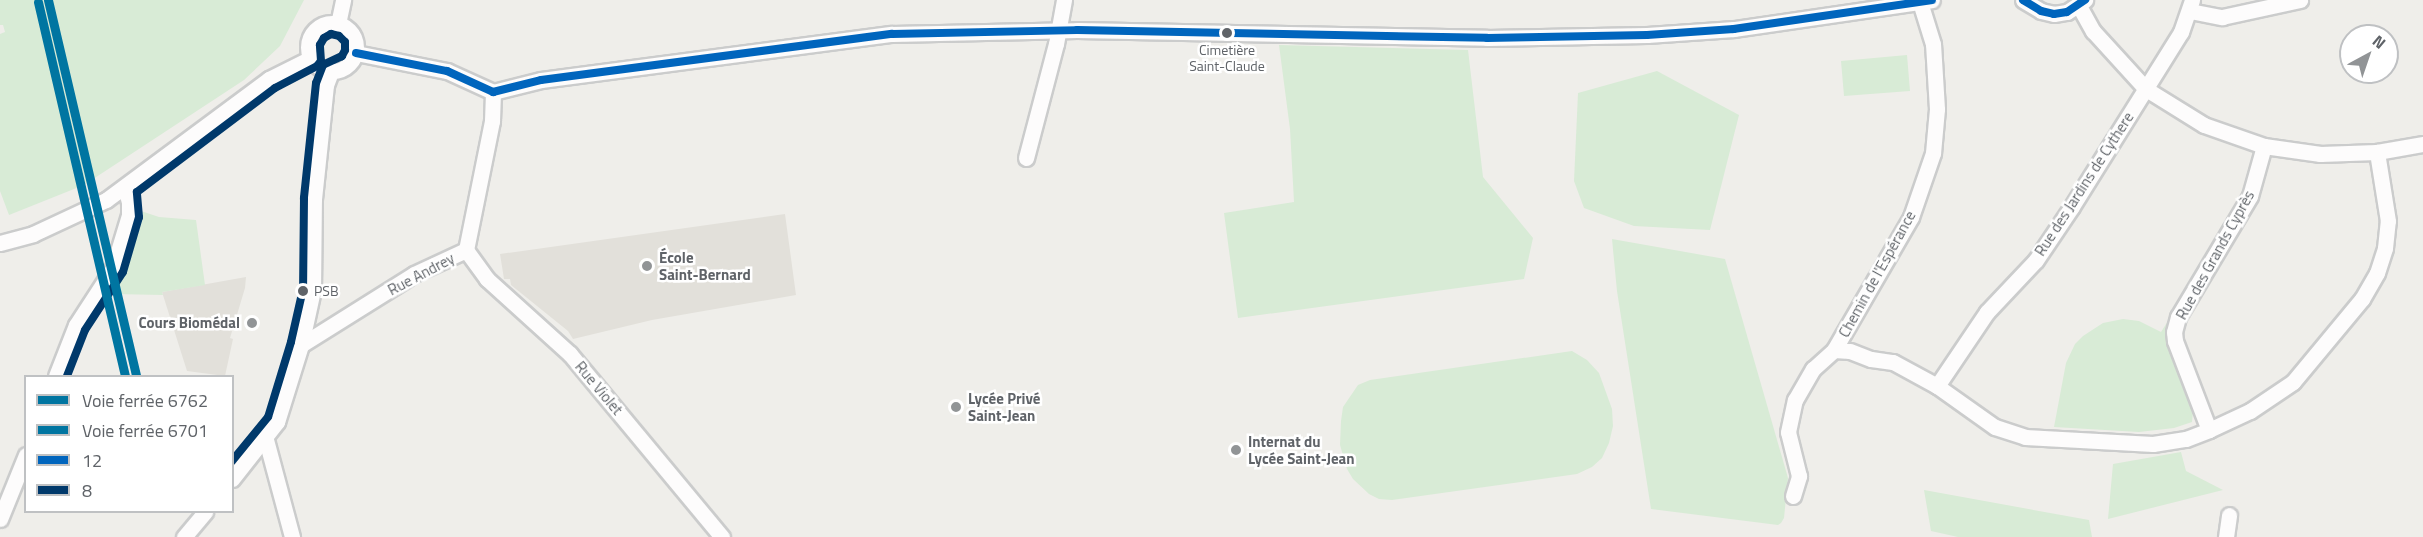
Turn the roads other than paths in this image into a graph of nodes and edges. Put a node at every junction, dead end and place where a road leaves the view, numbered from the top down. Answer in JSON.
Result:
{"nodes":[{"id":1,"x":343,"y":0,"type":"edge"},
{"id":2,"x":1064,"y":0,"type":"edge"},
{"id":3,"x":2023,"y":0,"type":"edge"},
{"id":4,"x":2300,"y":0,"type":"edge"},
{"id":5,"x":1926,"y":1,"type":"edge"},
{"id":6,"x":2082,"y":3,"type":"edge"},
{"id":7,"x":2191,"y":5,"type":"edge"},
{"id":8,"x":338,"y":24,"type":"junction"},
{"id":9,"x":1056,"y":30,"type":"junction"},
{"id":10,"x":356,"y":53,"type":"junction"},
{"id":11,"x":311,"y":58,"type":"junction"},
{"id":12,"x":331,"y":72,"type":"junction"},
{"id":13,"x":2146,"y":89,"type":"junction"},
{"id":14,"x":493,"y":92,"type":"junction"},
{"id":15,"x":2423,"y":144,"type":"edge"},
{"id":16,"x":2264,"y":146,"type":"junction"},
{"id":17,"x":2377,"y":152,"type":"junction"},
{"id":18,"x":1026,"y":158,"type":"dead end"},
{"id":19,"x":125,"y":188,"type":"junction"},
{"id":20,"x":0,"y":243,"type":"edge"},
{"id":21,"x":466,"y":250,"type":"junction"},
{"id":22,"x":301,"y":345,"type":"junction"},
{"id":23,"x":1834,"y":350,"type":"junction"},
{"id":24,"x":56,"y":375,"type":"edge"},
{"id":25,"x":1937,"y":386,"type":"junction"},
{"id":26,"x":2209,"y":430,"type":"junction"},
{"id":27,"x":265,"y":436,"type":"junction"},
{"id":28,"x":24,"y":459,"type":"edge"},
{"id":29,"x":234,"y":476,"type":"edge"},
{"id":30,"x":1793,"y":496,"type":"dead end"},
{"id":31,"x":204,"y":513,"type":"edge"},
{"id":32,"x":2229,"y":515,"type":"dead end"},
{"id":33,"x":0,"y":519,"type":"edge"},
{"id":34,"x":184,"y":537,"type":"edge"},
{"id":35,"x":292,"y":537,"type":"edge"},
{"id":36,"x":722,"y":537,"type":"edge"},
{"id":37,"x":2226,"y":537,"type":"edge"}],
"edges":[{"from":1,"to":8,"type":"street"},
{"from":2,"to":9,"type":"street"},
{"from":3,"to":6,"type":"street"},
{"from":4,"to":7,"type":"street"},
{"from":5,"to":9,"type":"street"},
{"from":5,"to":23,"type":"street","name":"Chemin de l'Espérance"},
{"from":6,"to":13,"type":"street"},
{"from":7,"to":13,"type":"street","name":"Rue des Jardins de Cythere"},
{"from":8,"to":10,"type":"street"},
{"from":8,"to":11,"type":"street"},
{"from":9,"to":14,"type":"street"},
{"from":9,"to":18,"type":"street"},
{"from":10,"to":12,"type":"street"},
{"from":10,"to":14,"type":"street"},
{"from":11,"to":12,"type":"street"},
{"from":11,"to":19,"type":"street"},
{"from":12,"to":22,"type":"street"},
{"from":13,"to":16,"type":"street"},
{"from":13,"to":25,"type":"street","name":"Rue des Jardins de Cythere"},
{"from":14,"to":21,"type":"street","name":"Rue Andrey"},
{"from":15,"to":17,"type":"street"},
{"from":16,"to":17,"type":"street"},
{"from":16,"to":26,"type":"street","name":"Rue des Grands Cyprès"},
{"from":17,"to":26,"type":"street"},
{"from":19,"to":20,"type":"street"},
{"from":19,"to":24,"type":"street"},
{"from":21,"to":22,"type":"street","name":"Rue Andrey"},
{"from":21,"to":36,"type":"street","name":"Rue Violet"},
{"from":22,"to":27,"type":"street"},
{"from":23,"to":25,"type":"street"},
{"from":23,"to":30,"type":"street","name":"Chemin de l'Espérance"},
{"from":25,"to":26,"type":"street"},
{"from":27,"to":29,"type":"street"},
{"from":27,"to":35,"type":"street"},
{"from":28,"to":33,"type":"street"},
{"from":31,"to":34,"type":"street"},
{"from":32,"to":37,"type":"street"}]}
